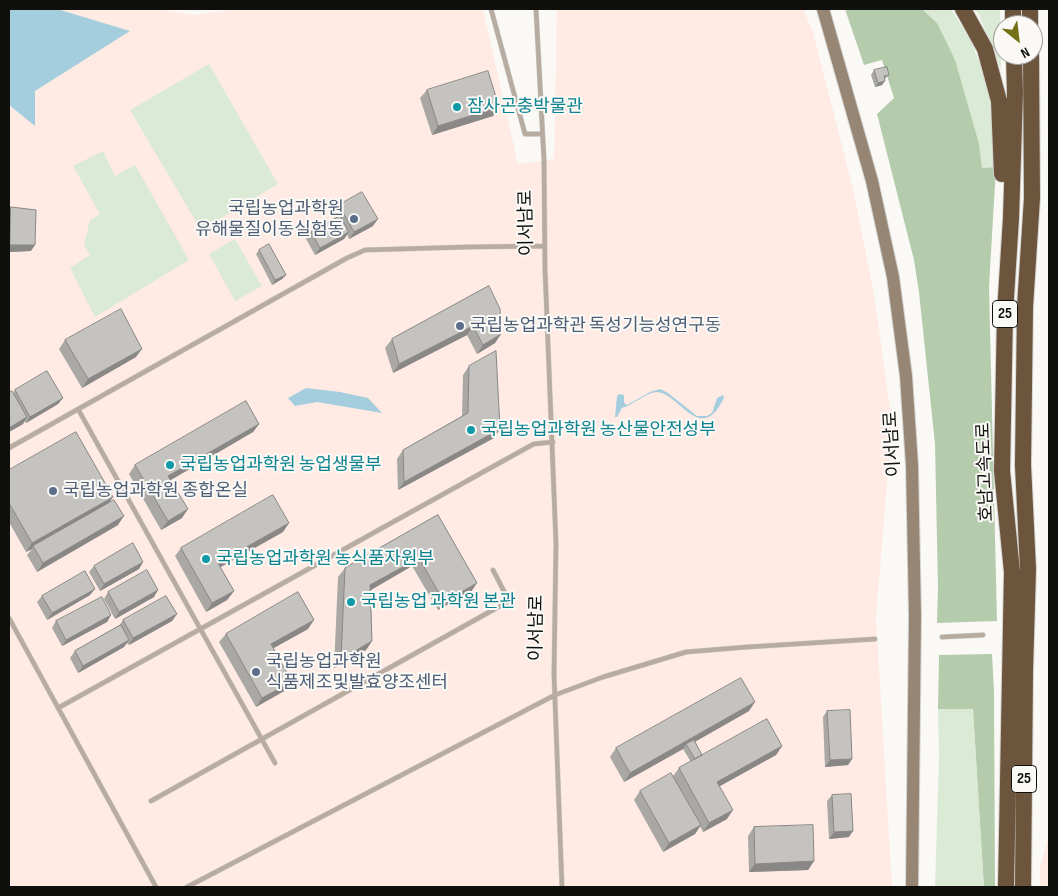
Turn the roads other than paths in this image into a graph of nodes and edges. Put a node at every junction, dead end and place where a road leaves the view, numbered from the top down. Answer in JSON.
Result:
{"nodes":[{"id":1,"x":491,"y":9,"type":"edge"},
{"id":2,"x":536,"y":9,"type":"edge"},
{"id":3,"x":823,"y":9,"type":"edge"},
{"id":4,"x":963,"y":9,"type":"edge"},
{"id":5,"x":1014,"y":65,"type":"edge"},
{"id":6,"x":1031,"y":65,"type":"edge"},
{"id":7,"x":542,"y":134,"type":"junction"},
{"id":8,"x":1010,"y":218,"type":"junction"},
{"id":9,"x":544,"y":246,"type":"junction"},
{"id":10,"x":78,"y":409,"type":"junction"},
{"id":11,"x":552,"y":442,"type":"junction"},
{"id":12,"x":9,"y":448,"type":"edge"},
{"id":13,"x":493,"y":570,"type":"dead end"},
{"id":14,"x":9,"y":618,"type":"edge"},
{"id":15,"x":200,"y":628,"type":"junction"},
{"id":16,"x":984,"y":635,"type":"dead end"},
{"id":17,"x":942,"y":637,"type":"dead end"},
{"id":18,"x":875,"y":639,"type":"dead end"},
{"id":19,"x":555,"y":695,"type":"junction"},
{"id":20,"x":58,"y":708,"type":"junction"},
{"id":21,"x":262,"y":739,"type":"junction"},
{"id":22,"x":275,"y":763,"type":"dead end"},
{"id":23,"x":151,"y":801,"type":"dead end"},
{"id":24,"x":156,"y":887,"type":"edge"},
{"id":25,"x":188,"y":887,"type":"edge"},
{"id":26,"x":562,"y":887,"type":"edge"},
{"id":27,"x":912,"y":887,"type":"edge"},
{"id":28,"x":1006,"y":887,"type":"edge"},
{"id":29,"x":1023,"y":887,"type":"edge"}],
"edges":[{"from":1,"to":7,"type":"lane"},
{"from":2,"to":7,"type":"lane","name":"이서남로"},
{"from":3,"to":27,"type":"main road","name":"이서남로"},
{"from":4,"to":8,"type":"highway"},
{"from":5,"to":8,"type":"highway","name":"호남고속도로","number":"25"},
{"from":6,"to":29,"type":"highway","number":"25"},
{"from":7,"to":9,"type":"lane","name":"이서남로"},
{"from":8,"to":28,"type":"highway","name":"호남고속도로","number":"25"},
{"from":9,"to":10,"type":"lane"},
{"from":9,"to":11,"type":"lane","name":"이서남로"},
{"from":10,"to":12,"type":"lane"},
{"from":10,"to":15,"type":"lane"},
{"from":11,"to":15,"type":"lane"},
{"from":11,"to":19,"type":"lane","name":"이서남로"},
{"from":13,"to":21,"type":"lane"},
{"from":14,"to":20,"type":"lane"},
{"from":15,"to":20,"type":"lane"},
{"from":15,"to":21,"type":"lane"},
{"from":16,"to":17,"type":"lane"},
{"from":18,"to":19,"type":"lane"},
{"from":19,"to":25,"type":"lane"},
{"from":19,"to":26,"type":"lane","name":"이서남로"},
{"from":20,"to":24,"type":"lane"},
{"from":21,"to":22,"type":"lane"},
{"from":21,"to":23,"type":"lane"}]}
